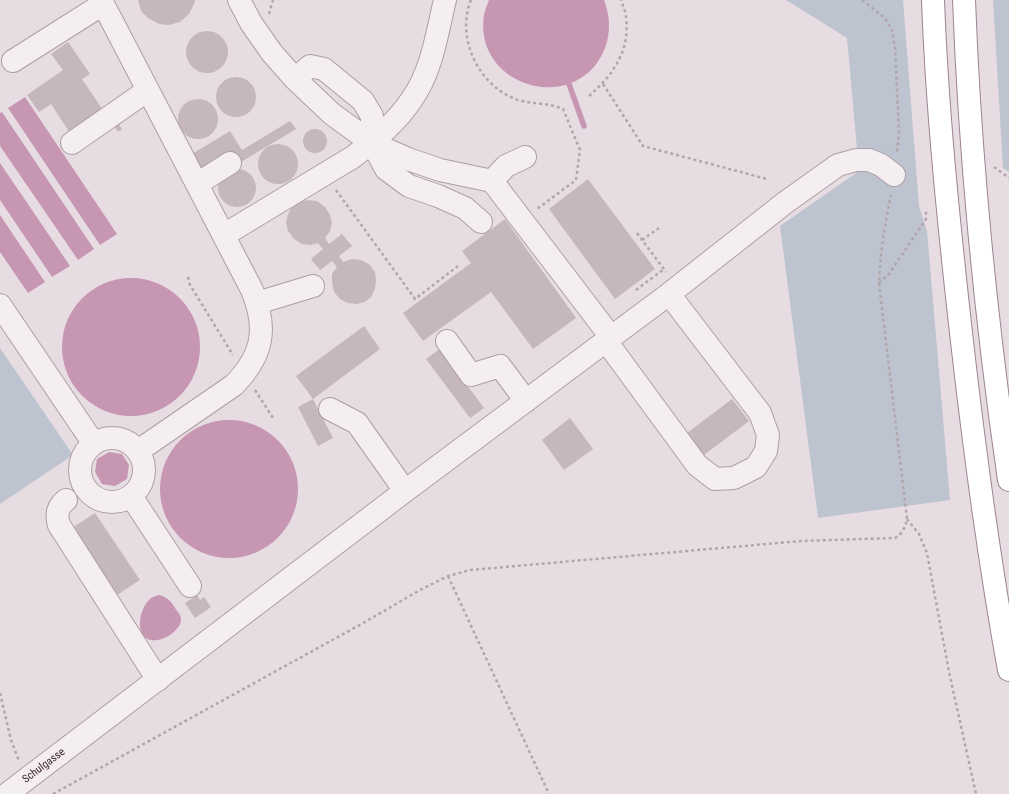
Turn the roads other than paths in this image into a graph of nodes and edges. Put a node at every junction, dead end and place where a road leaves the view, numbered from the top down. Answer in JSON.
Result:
{"nodes":[{"id":1,"x":238,"y":0,"type":"edge"},
{"id":2,"x":445,"y":0,"type":"edge"},
{"id":3,"x":933,"y":0,"type":"edge"},
{"id":4,"x":964,"y":0,"type":"edge"},
{"id":5,"x":102,"y":2,"type":"edge"},
{"id":6,"x":13,"y":61,"type":"dead end"},
{"id":7,"x":295,"y":79,"type":"junction"},
{"id":8,"x":148,"y":90,"type":"junction"},
{"id":9,"x":72,"y":143,"type":"dead end"},
{"id":10,"x":372,"y":143,"type":"junction"},
{"id":11,"x":525,"y":157,"type":"dead end"},
{"id":12,"x":230,"y":163,"type":"dead end"},
{"id":13,"x":894,"y":175,"type":"road end"},
{"id":14,"x":492,"y":181,"type":"junction"},
{"id":15,"x":197,"y":184,"type":"junction"},
{"id":16,"x":481,"y":222,"type":"dead end"},
{"id":17,"x":224,"y":235,"type":"junction"},
{"id":18,"x":313,"y":286,"type":"dead end"},
{"id":19,"x":673,"y":291,"type":"junction"},
{"id":20,"x":257,"y":303,"type":"junction"},
{"id":21,"x":0,"y":306,"type":"edge"},
{"id":22,"x":609,"y":339,"type":"junction"},
{"id":23,"x":447,"y":341,"type":"dead end"},
{"id":24,"x":526,"y":401,"type":"junction"},
{"id":25,"x":330,"y":409,"type":"dead end"},
{"id":26,"x":94,"y":444,"type":"junction"},
{"id":27,"x":138,"y":451,"type":"junction"},
{"id":28,"x":1009,"y":480,"type":"edge"},
{"id":29,"x":405,"y":491,"type":"junction"},
{"id":30,"x":131,"y":496,"type":"junction"},
{"id":31,"x":66,"y":500,"type":"dead end"},
{"id":32,"x":190,"y":586,"type":"dead end"},
{"id":33,"x":1009,"y":670,"type":"edge"},
{"id":34,"x":158,"y":680,"type":"junction"},
{"id":35,"x":7,"y":794,"type":"edge"}],
"edges":[{"from":1,"to":7,"type":"street"},
{"from":2,"to":10,"type":"street"},
{"from":3,"to":33,"type":"highway"},
{"from":4,"to":28,"type":"highway"},
{"from":5,"to":6,"type":"street"},
{"from":5,"to":8,"type":"street"},
{"from":7,"to":10,"type":"street"},
{"from":7,"to":10,"type":"street"},
{"from":8,"to":9,"type":"street"},
{"from":8,"to":15,"type":"street"},
{"from":10,"to":14,"type":"street"},
{"from":10,"to":16,"type":"street"},
{"from":10,"to":17,"type":"street"},
{"from":11,"to":14,"type":"street"},
{"from":12,"to":15,"type":"street"},
{"from":13,"to":19,"type":"street","name":"Schulgasse"},
{"from":14,"to":22,"type":"street"},
{"from":15,"to":17,"type":"street"},
{"from":17,"to":20,"type":"street"},
{"from":18,"to":20,"type":"street"},
{"from":19,"to":22,"type":"street","name":"Schulgasse"},
{"from":19,"to":22,"type":"street"},
{"from":20,"to":27,"type":"street"},
{"from":21,"to":26,"type":"street"},
{"from":22,"to":24,"type":"street","name":"Schulgasse"},
{"from":23,"to":24,"type":"street"},
{"from":24,"to":29,"type":"street","name":"Schulgasse"},
{"from":25,"to":29,"type":"street"},
{"from":26,"to":27,"type":"street"},
{"from":26,"to":30,"type":"street"},
{"from":27,"to":30,"type":"street"},
{"from":29,"to":34,"type":"street","name":"Schulgasse"},
{"from":30,"to":32,"type":"street"},
{"from":31,"to":34,"type":"street"},
{"from":34,"to":35,"type":"street","name":"Schulgasse"}]}
